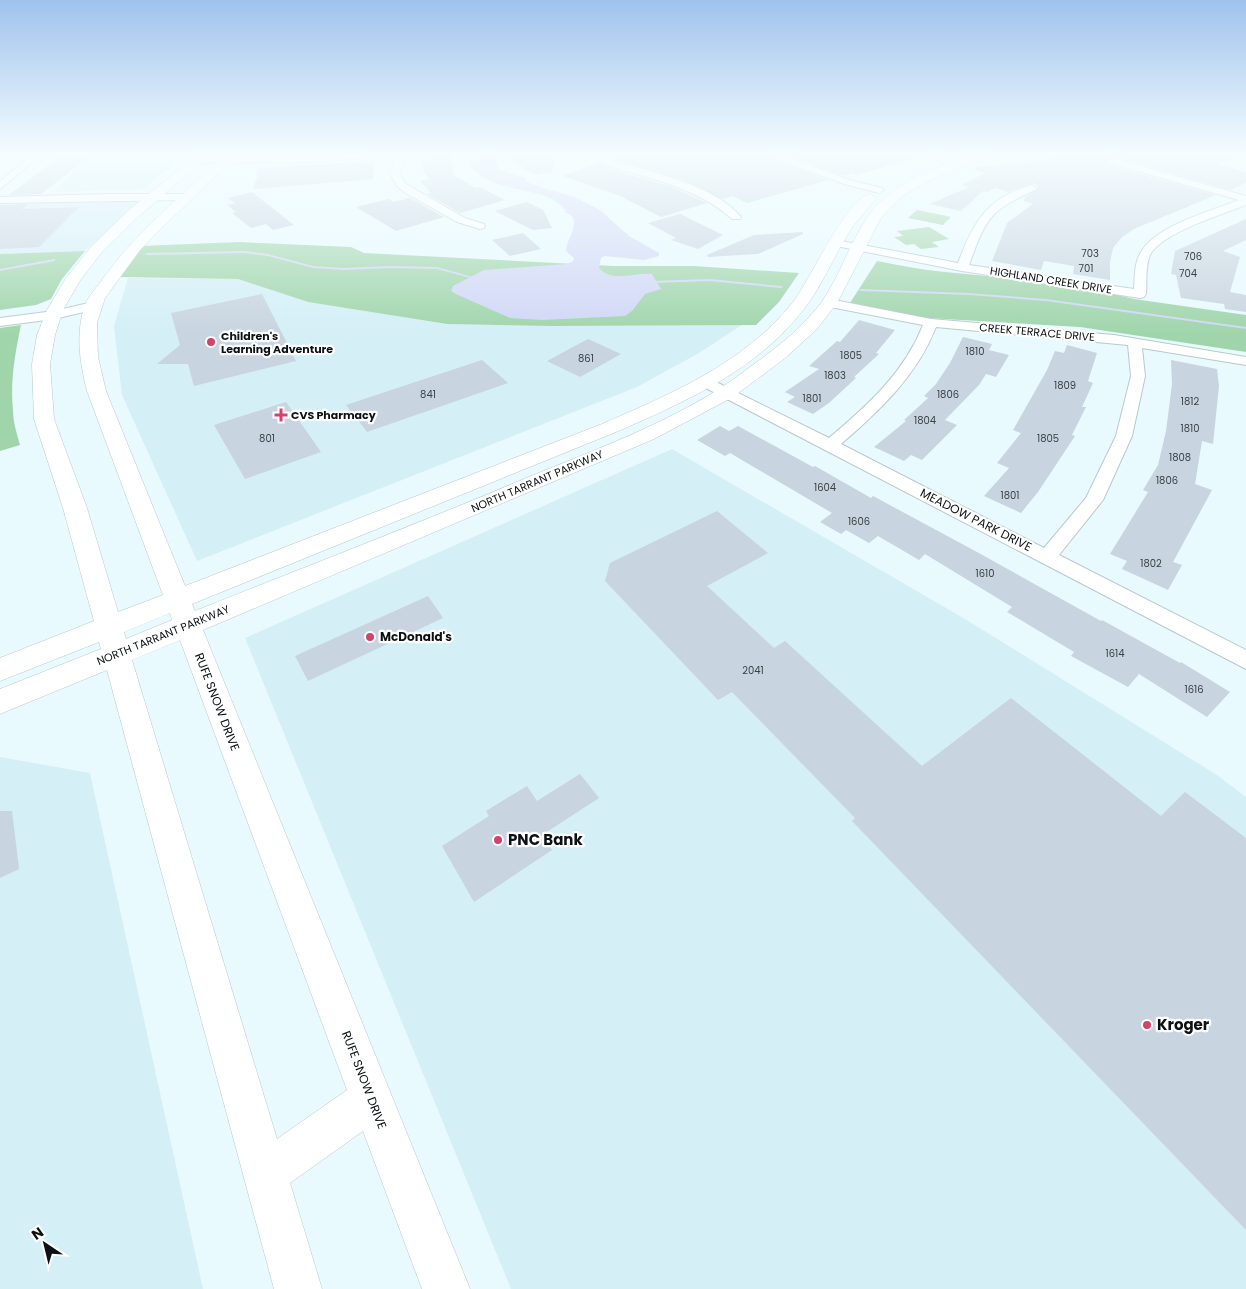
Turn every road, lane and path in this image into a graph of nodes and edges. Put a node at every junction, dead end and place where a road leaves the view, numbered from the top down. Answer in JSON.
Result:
{"nodes":[{"id":1,"x":134,"y":213,"type":"edge"},
{"id":2,"x":168,"y":213,"type":"edge"},
{"id":3,"x":449,"y":213,"type":"edge"},
{"id":4,"x":733,"y":213,"type":"edge"},
{"id":5,"x":857,"y":213,"type":"edge"},
{"id":6,"x":878,"y":213,"type":"edge"},
{"id":7,"x":991,"y":213,"type":"edge"},
{"id":8,"x":1215,"y":213,"type":"edge"},
{"id":9,"x":736,"y":216,"type":"dead end"},
{"id":10,"x":480,"y":226,"type":"dead end"},
{"id":11,"x":834,"y":246,"type":"junction"},
{"id":12,"x":857,"y":250,"type":"junction"},
{"id":13,"x":962,"y":267,"type":"junction"},
{"id":14,"x":829,"y":303,"type":"junction"},
{"id":15,"x":93,"y":306,"type":"junction"},
{"id":16,"x":56,"y":310,"type":"junction"},
{"id":17,"x":0,"y":312,"type":"edge"},
{"id":18,"x":0,"y":322,"type":"edge"},
{"id":19,"x":931,"y":323,"type":"junction"},
{"id":20,"x":1134,"y":342,"type":"junction"},
{"id":21,"x":1246,"y":360,"type":"edge"},
{"id":22,"x":705,"y":382,"type":"junction"},
{"id":23,"x":726,"y":393,"type":"junction"},
{"id":24,"x":830,"y":445,"type":"junction"},
{"id":25,"x":484,"y":491,"type":"junction"},
{"id":26,"x":1047,"y":557,"type":"junction"},
{"id":27,"x":183,"y":613,"type":"junction"},
{"id":28,"x":113,"y":640,"type":"junction"},
{"id":29,"x":1246,"y":660,"type":"edge"},
{"id":30,"x":0,"y":670,"type":"edge"},
{"id":31,"x":0,"y":702,"type":"edge"},
{"id":32,"x":371,"y":1099,"type":"junction"},
{"id":33,"x":266,"y":1173,"type":"junction"},
{"id":34,"x":298,"y":1289,"type":"edge"},
{"id":35,"x":446,"y":1289,"type":"edge"}],
"edges":[{"from":1,"to":16,"type":"main road"},
{"from":2,"to":15,"type":"main road","name":"RUFE SNOW DRIVE"},
{"from":3,"to":10,"type":"street"},
{"from":4,"to":9,"type":"street"},
{"from":5,"to":11,"type":"main road","name":"NORTH TARRANT PARKWAY"},
{"from":6,"to":12,"type":"main road","name":"NORTH TARRANT PARKWAY"},
{"from":7,"to":13,"type":"street"},
{"from":8,"to":13,"type":"street","name":"HIGHLAND CREEK DRIVE"},
{"from":11,"to":12,"type":"street","name":"HIGHLAND CREEK DRIVE"},
{"from":11,"to":22,"type":"main road","name":"NORTH TARRANT PARKWAY"},
{"from":12,"to":13,"type":"street","name":"HIGHLAND CREEK DRIVE"},
{"from":12,"to":14,"type":"main road","name":"NORTH TARRANT PARKWAY"},
{"from":14,"to":19,"type":"street","name":"CREEK TERRACE DRIVE"},
{"from":14,"to":23,"type":"main road","name":"NORTH TARRANT PARKWAY"},
{"from":15,"to":16,"type":"street"},
{"from":15,"to":27,"type":"main road","name":"RUFE SNOW DRIVE"},
{"from":16,"to":17,"type":"street"},
{"from":16,"to":18,"type":"street"},
{"from":16,"to":28,"type":"main road"},
{"from":19,"to":20,"type":"street","name":"CREEK TERRACE DRIVE"},
{"from":19,"to":24,"type":"street"},
{"from":20,"to":21,"type":"street","name":"CREEK TERRACE DRIVE"},
{"from":20,"to":26,"type":"street"},
{"from":22,"to":23,"type":"street","name":"MEADOW PARK DRIVE"},
{"from":22,"to":25,"type":"main road","name":"NORTH TARRANT PARKWAY"},
{"from":23,"to":24,"type":"street","name":"MEADOW PARK DRIVE"},
{"from":23,"to":25,"type":"main road","name":"NORTH TARRANT PARKWAY"},
{"from":24,"to":26,"type":"street","name":"MEADOW PARK DRIVE"},
{"from":25,"to":27,"type":"main road","name":"NORTH TARRANT PARKWAY"},
{"from":26,"to":29,"type":"street","name":"MEADOW PARK DRIVE"},
{"from":27,"to":28,"type":"main road","name":"NORTH TARRANT PARKWAY"},
{"from":27,"to":32,"type":"main road","name":"RUFE SNOW DRIVE"},
{"from":28,"to":30,"type":"main road","name":"NORTH TARRANT PARKWAY"},
{"from":28,"to":31,"type":"main road","name":"NORTH TARRANT PARKWAY"},
{"from":28,"to":33,"type":"main road"},
{"from":32,"to":33,"type":"main road"},
{"from":32,"to":35,"type":"main road","name":"RUFE SNOW DRIVE"},
{"from":33,"to":34,"type":"main road"}]}
